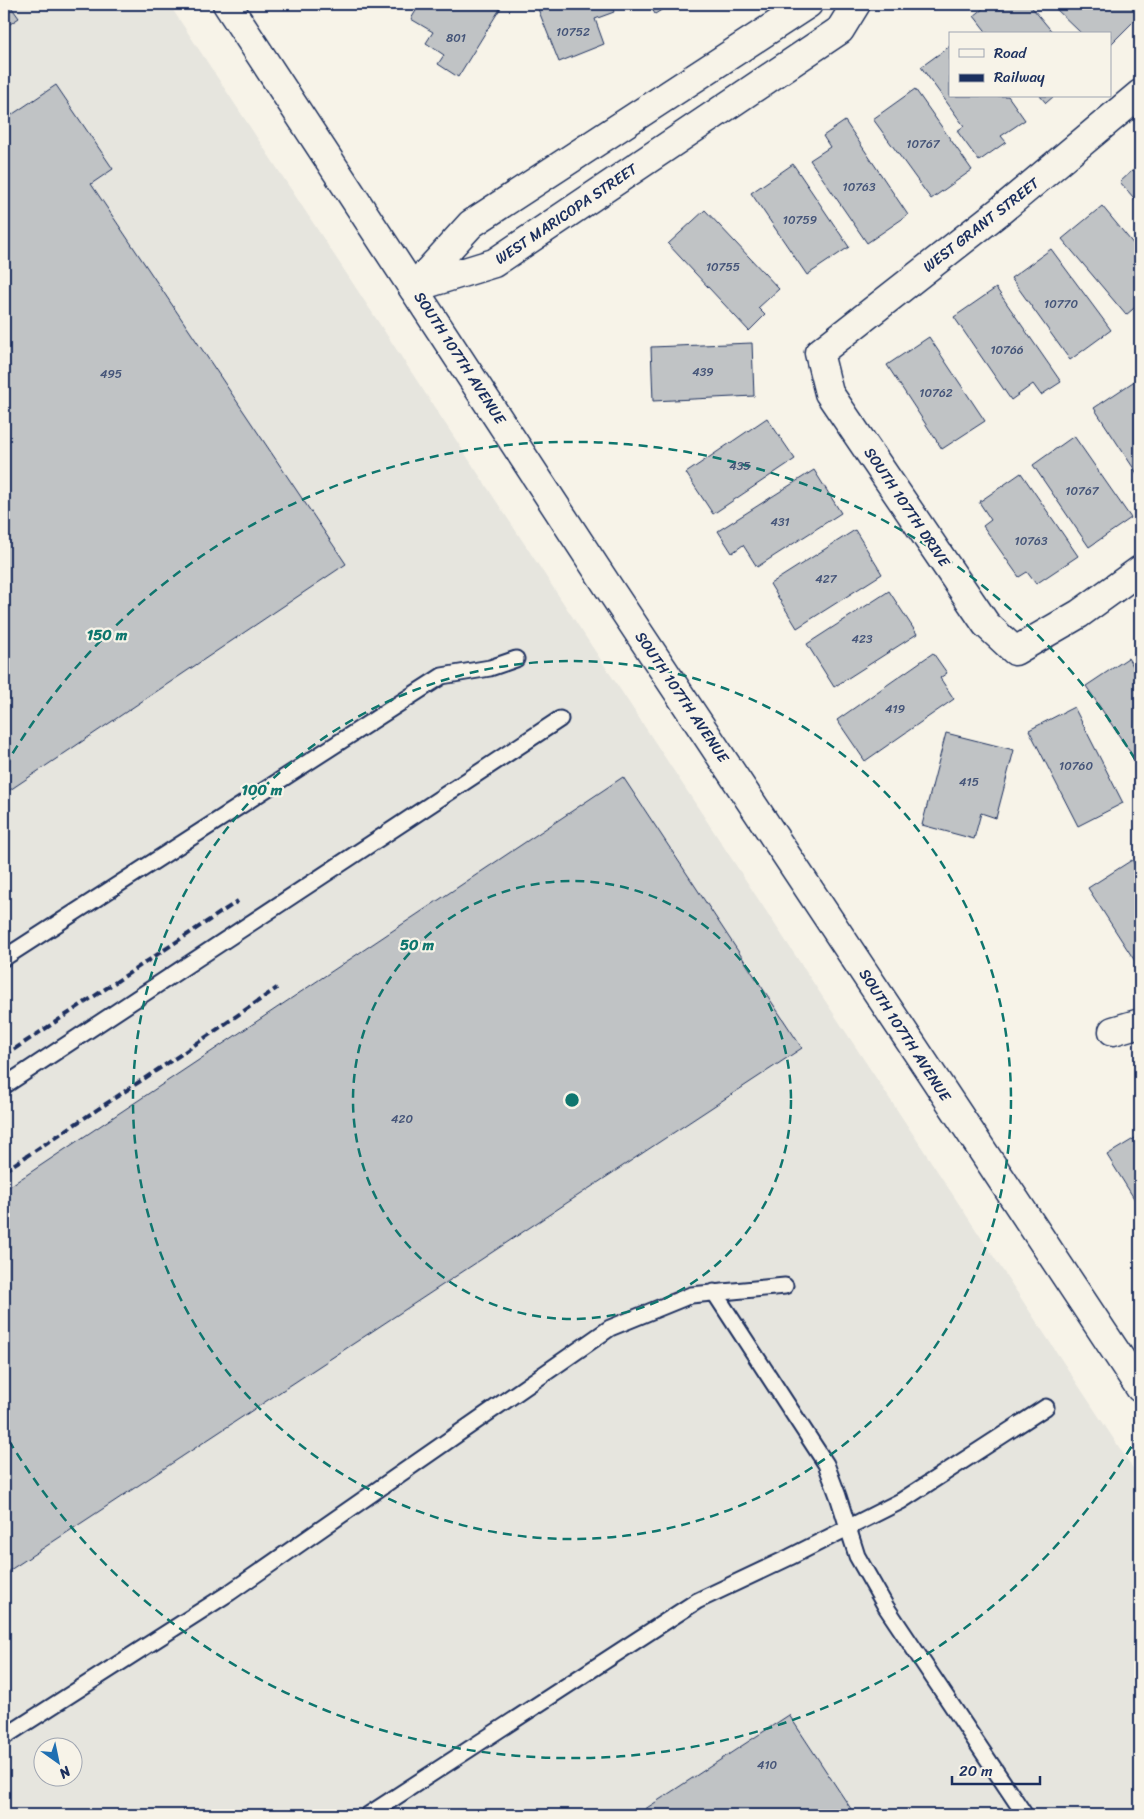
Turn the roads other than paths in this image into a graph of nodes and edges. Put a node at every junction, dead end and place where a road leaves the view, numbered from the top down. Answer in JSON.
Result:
{"nodes":[{"id":1,"x":227,"y":4,"type":"edge"},
{"id":2,"x":808,"y":4,"type":"edge"},
{"id":3,"x":856,"y":4,"type":"edge"},
{"id":4,"x":1140,"y":94,"type":"edge"},
{"id":5,"x":413,"y":288,"type":"junction"},
{"id":6,"x":819,"y":353,"type":"joint"},
{"id":7,"x":1140,"y":570,"type":"edge"},
{"id":8,"x":516,"y":659,"type":"dead end"},
{"id":9,"x":560,"y":719,"type":"dead end"},
{"id":10,"x":4,"y":958,"type":"edge"},
{"id":11,"x":1140,"y":1023,"type":"edge"},
{"id":12,"x":1113,"y":1031,"type":"dead end"},
{"id":13,"x":4,"y":1086,"type":"edge"},
{"id":14,"x":785,"y":1286,"type":"dead end"},
{"id":15,"x":714,"y":1292,"type":"junction"},
{"id":16,"x":1140,"y":1388,"type":"edge"},
{"id":17,"x":1046,"y":1407,"type":"dead end"},
{"id":18,"x":847,"y":1528,"type":"junction"},
{"id":19,"x":4,"y":1737,"type":"edge"},
{"id":20,"x":368,"y":1815,"type":"edge"},
{"id":21,"x":1025,"y":1815,"type":"edge"}],
"edges":[{"from":1,"to":5,"type":"street","name":"SOUTH 107TH AVENUE"},
{"from":2,"to":5,"type":"street"},
{"from":3,"to":5,"type":"street","name":"WEST MARICOPA STREET"},
{"from":4,"to":6,"type":"street","name":"WEST GRANT STREET"},
{"from":5,"to":16,"type":"street","name":"SOUTH 107TH AVENUE"},
{"from":6,"to":7,"type":"street","name":"SOUTH 107TH DRIVE"},
{"from":8,"to":10,"type":"lane"},
{"from":9,"to":13,"type":"lane"},
{"from":11,"to":12,"type":"street"},
{"from":14,"to":15,"type":"lane"},
{"from":15,"to":18,"type":"lane"},
{"from":15,"to":19,"type":"lane"},
{"from":17,"to":18,"type":"lane"},
{"from":18,"to":20,"type":"lane"},
{"from":18,"to":21,"type":"lane"}]}
